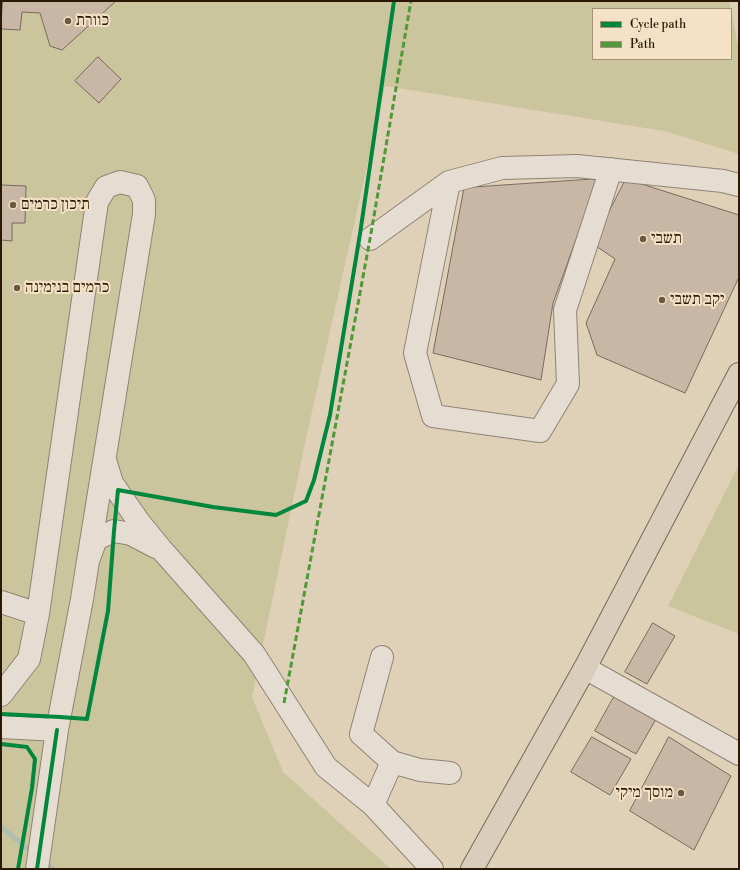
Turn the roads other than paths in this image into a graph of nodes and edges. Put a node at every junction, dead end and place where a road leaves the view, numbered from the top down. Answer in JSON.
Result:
{"nodes":[{"id":1,"x":611,"y":169,"type":"junction"},
{"id":2,"x":449,"y":182,"type":"junction"},
{"id":3,"x":739,"y":185,"type":"edge"},
{"id":4,"x":370,"y":239,"type":"dead end"},
{"id":5,"x":739,"y":374,"type":"edge"},
{"id":6,"x":104,"y":457,"type":"junction"},
{"id":7,"x":161,"y":549,"type":"junction"},
{"id":8,"x":88,"y":561,"type":"junction"},
{"id":9,"x":1,"y":602,"type":"edge"},
{"id":10,"x":38,"y":614,"type":"junction"},
{"id":11,"x":382,"y":657,"type":"dead end"},
{"id":12,"x":585,"y":668,"type":"junction"},
{"id":13,"x":1,"y":695,"type":"edge"},
{"id":14,"x":1,"y":727,"type":"edge"},
{"id":15,"x":57,"y":730,"type":"junction"},
{"id":16,"x":739,"y":754,"type":"edge"},
{"id":17,"x":392,"y":762,"type":"junction"},
{"id":18,"x":450,"y":773,"type":"dead end"},
{"id":19,"x":373,"y":805,"type":"junction"},
{"id":20,"x":37,"y":869,"type":"edge"},
{"id":21,"x":432,"y":869,"type":"edge"},
{"id":22,"x":472,"y":869,"type":"edge"}],
"edges":[{"from":1,"to":2,"type":"street"},
{"from":1,"to":2,"type":"street"},
{"from":1,"to":3,"type":"street"},
{"from":2,"to":4,"type":"street"},
{"from":5,"to":12,"type":"main road"},
{"from":6,"to":7,"type":"street"},
{"from":6,"to":8,"type":"street"},
{"from":6,"to":10,"type":"street"},
{"from":7,"to":8,"type":"street"},
{"from":7,"to":19,"type":"street"},
{"from":8,"to":15,"type":"street"},
{"from":9,"to":10,"type":"street"},
{"from":10,"to":13,"type":"street"},
{"from":11,"to":17,"type":"street"},
{"from":12,"to":16,"type":"street"},
{"from":12,"to":22,"type":"main road"},
{"from":14,"to":15,"type":"street"},
{"from":15,"to":20,"type":"street"},
{"from":17,"to":18,"type":"street"},
{"from":17,"to":19,"type":"street"},
{"from":19,"to":21,"type":"street"}]}
